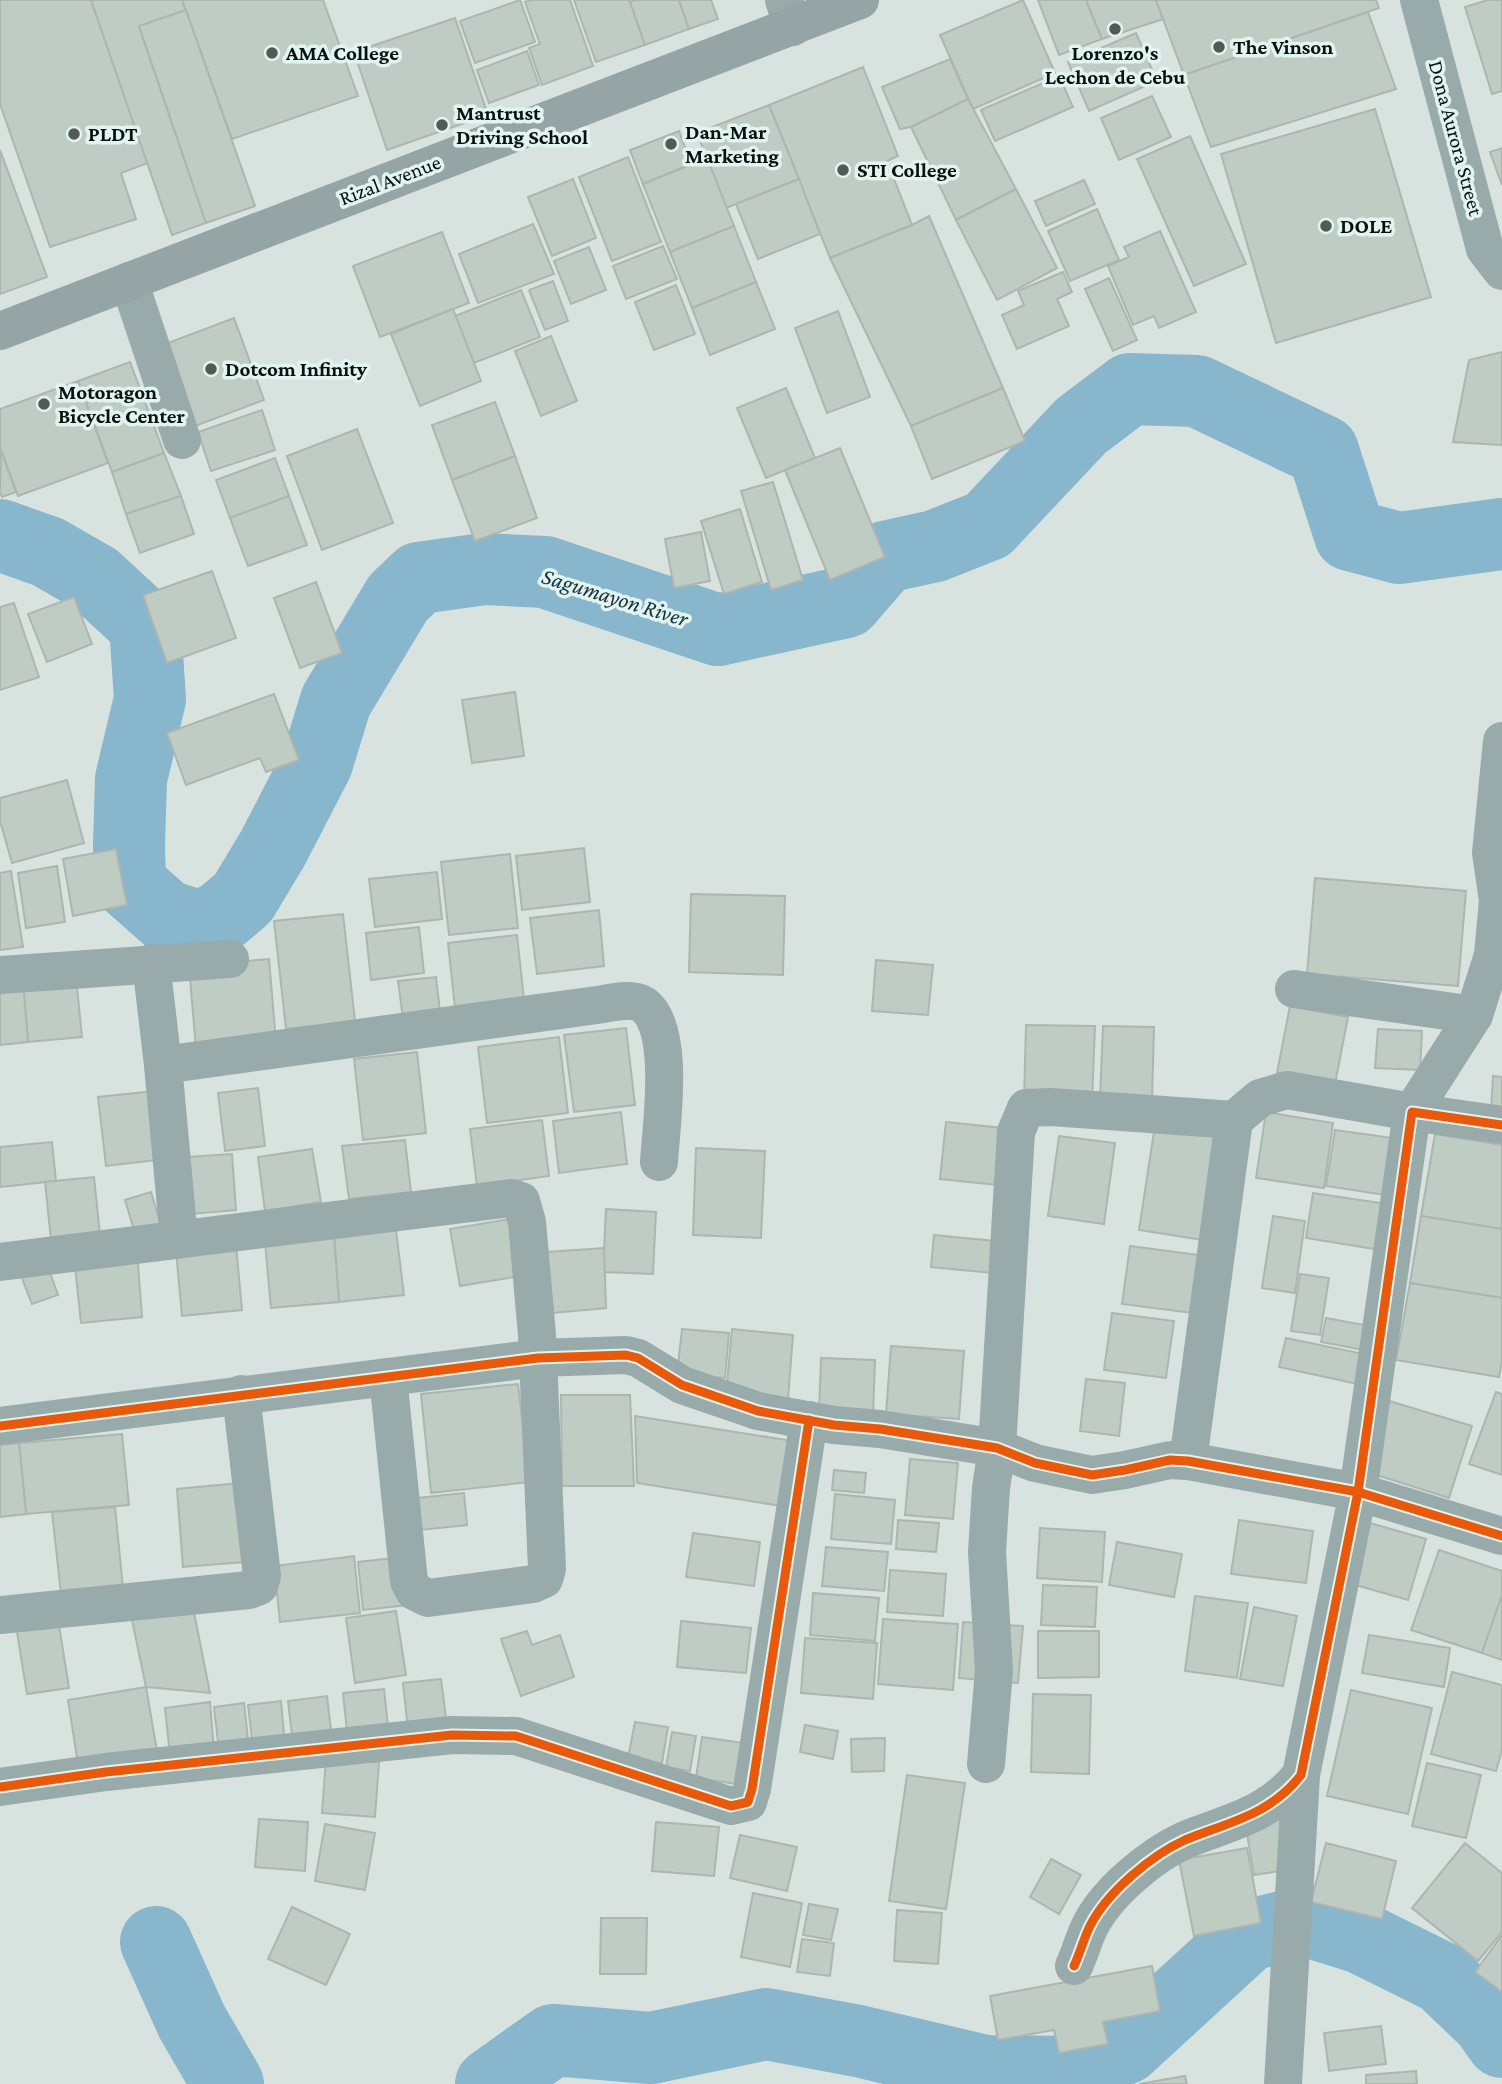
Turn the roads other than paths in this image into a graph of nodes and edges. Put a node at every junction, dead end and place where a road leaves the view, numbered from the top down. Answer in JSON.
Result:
{"nodes":[{"id":1,"x":860,"y":0,"type":"edge"},
{"id":2,"x":1419,"y":0,"type":"edge"},
{"id":3,"x":789,"y":13,"type":"edge"},
{"id":4,"x":1502,"y":271,"type":"edge"},
{"id":5,"x":130,"y":281,"type":"junction"},
{"id":6,"x":0,"y":331,"type":"edge"},
{"id":7,"x":182,"y":440,"type":"dead end"},
{"id":8,"x":1502,"y":741,"type":"edge"},
{"id":9,"x":230,"y":959,"type":"dead end"},
{"id":10,"x":150,"y":963,"type":"junction"},
{"id":11,"x":0,"y":975,"type":"edge"},
{"id":12,"x":1294,"y":989,"type":"dead end"},
{"id":13,"x":1474,"y":1014,"type":"junction"},
{"id":14,"x":163,"y":1065,"type":"junction"},
{"id":15,"x":1412,"y":1112,"type":"junction"},
{"id":16,"x":1234,"y":1120,"type":"junction"},
{"id":17,"x":1502,"y":1125,"type":"edge"},
{"id":18,"x":659,"y":1162,"type":"dead end"},
{"id":19,"x":179,"y":1239,"type":"junction"},
{"id":20,"x":0,"y":1262,"type":"edge"},
{"id":21,"x":538,"y":1358,"type":"junction"},
{"id":22,"x":388,"y":1377,"type":"junction"},
{"id":23,"x":242,"y":1394,"type":"junction"},
{"id":24,"x":809,"y":1420,"type":"junction"},
{"id":25,"x":0,"y":1426,"type":"edge"},
{"id":26,"x":997,"y":1448,"type":"junction"},
{"id":27,"x":1188,"y":1461,"type":"junction"},
{"id":28,"x":1358,"y":1492,"type":"junction"},
{"id":29,"x":1502,"y":1536,"type":"edge"},
{"id":30,"x":0,"y":1615,"type":"edge"},
{"id":31,"x":986,"y":1763,"type":"dead end"},
{"id":32,"x":1301,"y":1777,"type":"junction"},
{"id":33,"x":0,"y":1787,"type":"edge"},
{"id":34,"x":1074,"y":1966,"type":"dead end"},
{"id":35,"x":1284,"y":2078,"type":"edge"}],
"edges":[{"from":1,"to":3,"type":"main road","name":"Rizal Avenue"},
{"from":2,"to":4,"type":"street","name":"Dona Aurora Street"},
{"from":3,"to":5,"type":"main road","name":"Rizal Avenue"},
{"from":5,"to":6,"type":"main road","name":"Rizal Avenue"},
{"from":5,"to":7,"type":"street"},
{"from":8,"to":13,"type":"street"},
{"from":9,"to":10,"type":"street"},
{"from":10,"to":11,"type":"street"},
{"from":10,"to":14,"type":"street"},
{"from":12,"to":13,"type":"street"},
{"from":13,"to":15,"type":"street"},
{"from":14,"to":18,"type":"street"},
{"from":14,"to":19,"type":"street"},
{"from":15,"to":16,"type":"street"},
{"from":15,"to":17,"type":"street"},
{"from":15,"to":28,"type":"street"},
{"from":16,"to":26,"type":"street"},
{"from":16,"to":27,"type":"street"},
{"from":19,"to":20,"type":"street"},
{"from":19,"to":21,"type":"street"},
{"from":21,"to":22,"type":"street"},
{"from":21,"to":22,"type":"street"},
{"from":21,"to":24,"type":"street"},
{"from":22,"to":23,"type":"street"},
{"from":23,"to":25,"type":"street"},
{"from":23,"to":30,"type":"street"},
{"from":24,"to":26,"type":"street"},
{"from":24,"to":33,"type":"street"},
{"from":26,"to":27,"type":"street"},
{"from":26,"to":31,"type":"street"},
{"from":27,"to":28,"type":"street"},
{"from":28,"to":29,"type":"street"},
{"from":28,"to":32,"type":"street"},
{"from":32,"to":34,"type":"street"},
{"from":32,"to":35,"type":"street"}]}
